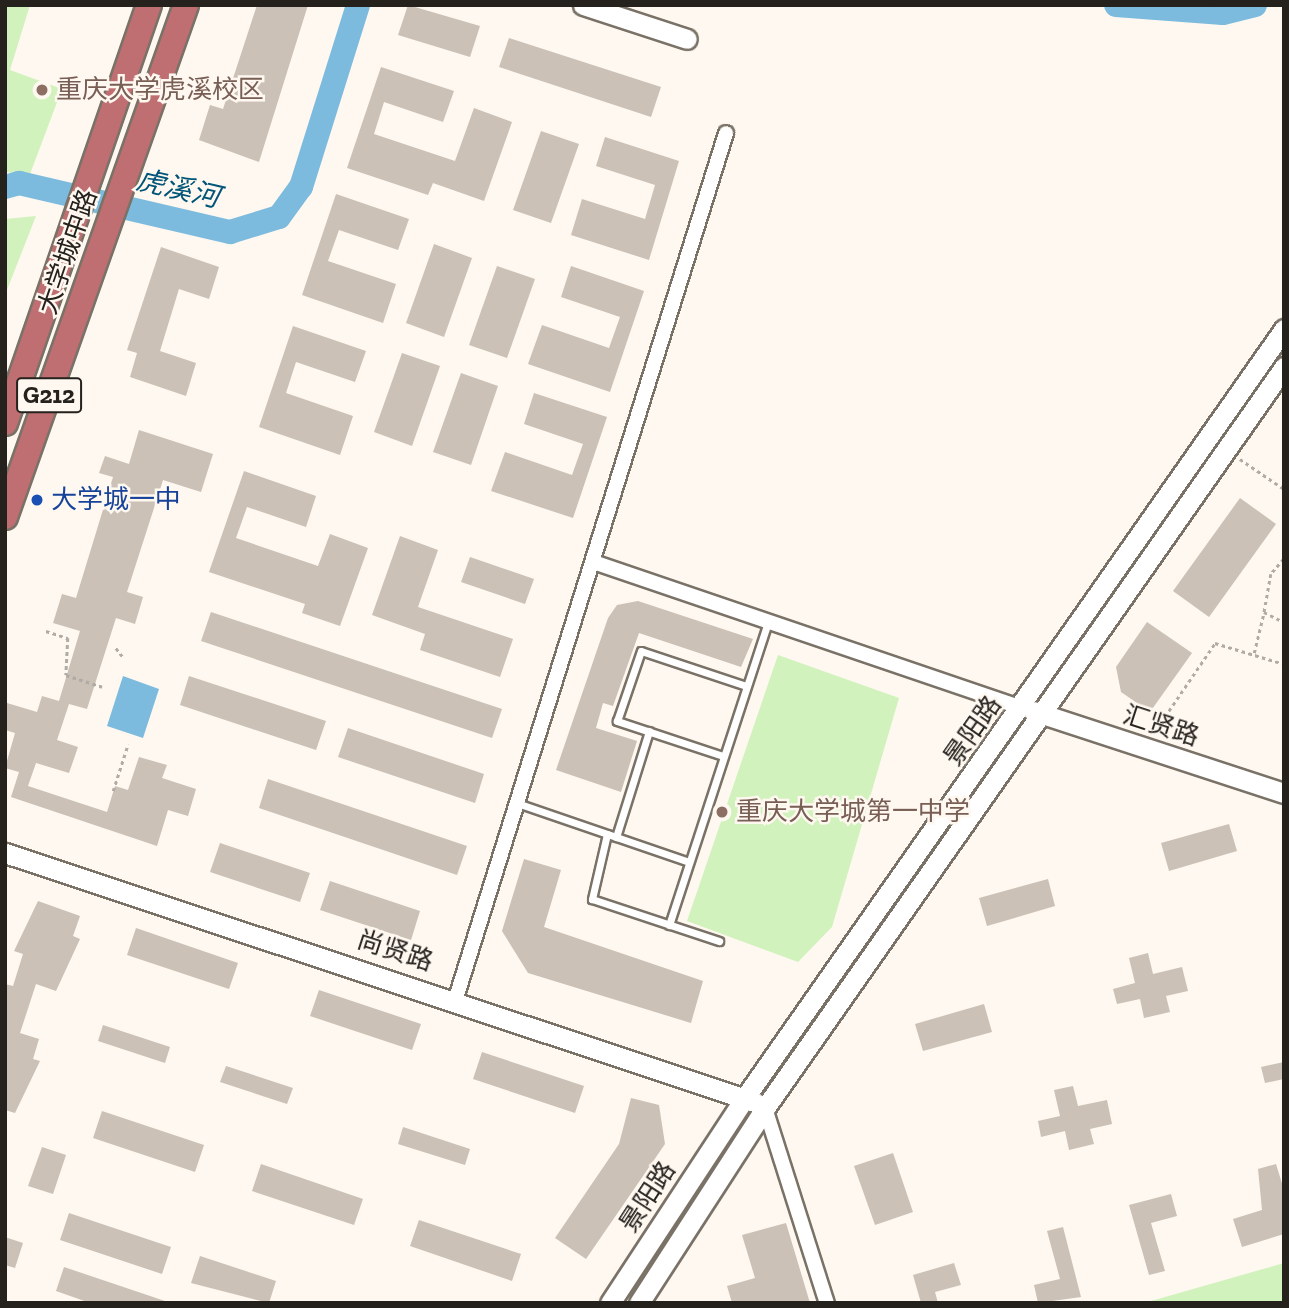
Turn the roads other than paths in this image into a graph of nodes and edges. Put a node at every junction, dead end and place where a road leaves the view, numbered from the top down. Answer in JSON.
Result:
{"nodes":[{"id":1,"x":149,"y":5,"type":"edge"},
{"id":2,"x":187,"y":5,"type":"edge"},
{"id":3,"x":583,"y":5,"type":"edge"},
{"id":4,"x":687,"y":39,"type":"dead end"},
{"id":5,"x":726,"y":133,"type":"dead end"},
{"id":6,"x":1284,"y":329,"type":"edge"},
{"id":7,"x":1283,"y":369,"type":"edge"},
{"id":8,"x":5,"y":423,"type":"edge"},
{"id":9,"x":5,"y":517,"type":"edge"},
{"id":10,"x":593,"y":562,"type":"junction"},
{"id":11,"x":768,"y":622,"type":"junction"},
{"id":12,"x":746,"y":686,"type":"junction"},
{"id":13,"x":1022,"y":708,"type":"junction"},
{"id":14,"x":1043,"y":715,"type":"junction"},
{"id":15,"x":649,"y":731,"type":"junction"},
{"id":16,"x":723,"y":756,"type":"junction"},
{"id":17,"x":1284,"y":793,"type":"edge"},
{"id":18,"x":517,"y":803,"type":"junction"},
{"id":19,"x":607,"y":834,"type":"junction"},
{"id":20,"x":616,"y":837,"type":"junction"},
{"id":21,"x":5,"y":853,"type":"edge"},
{"id":22,"x":689,"y":862,"type":"junction"},
{"id":23,"x":669,"y":925,"type":"junction"},
{"id":24,"x":719,"y":941,"type":"dead end"},
{"id":25,"x":456,"y":998,"type":"junction"},
{"id":26,"x":746,"y":1096,"type":"junction"},
{"id":27,"x":765,"y":1108,"type":"junction"},
{"id":28,"x":610,"y":1303,"type":"edge"},
{"id":29,"x":639,"y":1303,"type":"edge"},
{"id":30,"x":827,"y":1303,"type":"edge"}],
"edges":[{"from":1,"to":8,"type":"highway","name":"大学城中路","number":"G212"},
{"from":2,"to":9,"type":"highway","name":"大学城中路","number":"G212"},
{"from":3,"to":4,"type":"main road"},
{"from":5,"to":10,"type":"street"},
{"from":6,"to":13,"type":"main road","name":"景阳路"},
{"from":7,"to":14,"type":"main road","name":"景阳路"},
{"from":10,"to":11,"type":"street"},
{"from":10,"to":18,"type":"street"},
{"from":11,"to":12,"type":"lane"},
{"from":11,"to":13,"type":"street"},
{"from":12,"to":15,"type":"lane"},
{"from":12,"to":16,"type":"lane"},
{"from":13,"to":14,"type":"main road","name":"汇贤路"},
{"from":13,"to":26,"type":"main road","name":"景阳路"},
{"from":14,"to":17,"type":"main road","name":"汇贤路"},
{"from":14,"to":27,"type":"main road","name":"景阳路"},
{"from":15,"to":16,"type":"lane"},
{"from":15,"to":20,"type":"lane"},
{"from":16,"to":22,"type":"lane"},
{"from":18,"to":19,"type":"lane"},
{"from":18,"to":25,"type":"street"},
{"from":19,"to":20,"type":"lane"},
{"from":19,"to":23,"type":"lane"},
{"from":20,"to":22,"type":"lane"},
{"from":21,"to":25,"type":"main road","name":"尚贤路"},
{"from":22,"to":23,"type":"lane"},
{"from":23,"to":24,"type":"lane"},
{"from":25,"to":26,"type":"main road","name":"尚贤路"},
{"from":26,"to":27,"type":"main road","name":"尚贤路"},
{"from":26,"to":28,"type":"main road","name":"景阳路"},
{"from":27,"to":29,"type":"main road","name":"景阳路"},
{"from":27,"to":30,"type":"street"}]}
